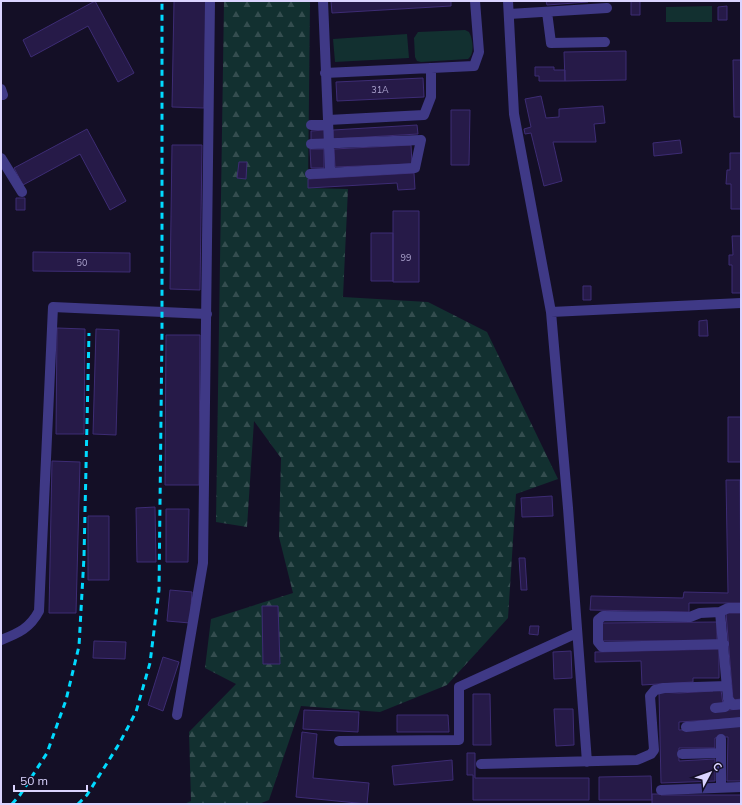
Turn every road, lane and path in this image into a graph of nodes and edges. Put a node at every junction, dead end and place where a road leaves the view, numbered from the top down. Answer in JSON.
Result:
{"nodes":[{"id":1,"x":210,"y":1,"type":"edge"},
{"id":2,"x":323,"y":1,"type":"edge"},
{"id":3,"x":475,"y":1,"type":"edge"},
{"id":4,"x":508,"y":1,"type":"edge"},
{"id":5,"x":607,"y":8,"type":"dead end"},
{"id":6,"x":548,"y":12,"type":"junction"},
{"id":7,"x":509,"y":14,"type":"junction"},
{"id":8,"x":605,"y":42,"type":"dead end"},
{"id":9,"x":432,"y":68,"type":"junction"},
{"id":10,"x":326,"y":73,"type":"junction"},
{"id":11,"x":328,"y":122,"type":"junction"},
{"id":12,"x":312,"y":125,"type":"dead end"},
{"id":13,"x":311,"y":144,"type":"dead end"},
{"id":14,"x":329,"y":144,"type":"junction"},
{"id":15,"x":1,"y":158,"type":"edge"},
{"id":16,"x":330,"y":172,"type":"junction"},
{"id":17,"x":310,"y":174,"type":"dead end"},
{"id":18,"x":22,"y":192,"type":"dead end"},
{"id":19,"x":741,"y":303,"type":"edge"},
{"id":20,"x":551,"y":312,"type":"junction"},
{"id":21,"x":207,"y":314,"type":"junction"},
{"id":22,"x":741,"y":608,"type":"edge"},
{"id":23,"x":720,"y":612,"type":"junction"},
{"id":24,"x":577,"y":633,"type":"junction"},
{"id":25,"x":1,"y":640,"type":"edge"},
{"id":26,"x":724,"y":644,"type":"junction"},
{"id":27,"x":727,"y":686,"type":"junction"},
{"id":28,"x":729,"y":702,"type":"junction"},
{"id":29,"x":741,"y":704,"type":"edge"},
{"id":30,"x":715,"y":708,"type":"dead end"},
{"id":31,"x":177,"y":715,"type":"dead end"},
{"id":32,"x":741,"y":722,"type":"edge"},
{"id":33,"x":686,"y":727,"type":"dead end"},
{"id":34,"x":721,"y":739,"type":"dead end"},
{"id":35,"x":339,"y":741,"type":"dead end"},
{"id":36,"x":721,"y":753,"type":"junction"},
{"id":37,"x":682,"y":754,"type":"dead end"},
{"id":38,"x":587,"y":762,"type":"junction"},
{"id":39,"x":481,"y":764,"type":"dead end"},
{"id":40,"x":741,"y":787,"type":"edge"},
{"id":41,"x":722,"y":788,"type":"junction"},
{"id":42,"x":661,"y":790,"type":"dead end"}],
"edges":[{"from":1,"to":21,"type":"lane"},
{"from":2,"to":10,"type":"lane"},
{"from":3,"to":9,"type":"lane"},
{"from":4,"to":7,"type":"lane"},
{"from":5,"to":6,"type":"lane"},
{"from":6,"to":7,"type":"lane"},
{"from":6,"to":8,"type":"lane"},
{"from":7,"to":20,"type":"lane"},
{"from":9,"to":10,"type":"lane"},
{"from":9,"to":11,"type":"lane"},
{"from":10,"to":11,"type":"lane"},
{"from":11,"to":12,"type":"lane"},
{"from":11,"to":14,"type":"lane"},
{"from":13,"to":14,"type":"lane"},
{"from":14,"to":16,"type":"lane"},
{"from":14,"to":16,"type":"lane"},
{"from":15,"to":18,"type":"lane"},
{"from":16,"to":17,"type":"lane"},
{"from":19,"to":20,"type":"lane"},
{"from":20,"to":24,"type":"lane"},
{"from":21,"to":25,"type":"lane"},
{"from":21,"to":31,"type":"lane"},
{"from":22,"to":23,"type":"lane"},
{"from":23,"to":26,"type":"lane"},
{"from":23,"to":26,"type":"lane"},
{"from":24,"to":35,"type":"lane"},
{"from":24,"to":38,"type":"lane"},
{"from":26,"to":27,"type":"lane"},
{"from":27,"to":28,"type":"lane"},
{"from":27,"to":38,"type":"lane"},
{"from":28,"to":29,"type":"lane"},
{"from":28,"to":30,"type":"lane"},
{"from":32,"to":33,"type":"lane"},
{"from":34,"to":36,"type":"lane"},
{"from":36,"to":37,"type":"lane"},
{"from":36,"to":41,"type":"lane"},
{"from":38,"to":39,"type":"lane"},
{"from":40,"to":41,"type":"lane"},
{"from":41,"to":42,"type":"lane"}]}
